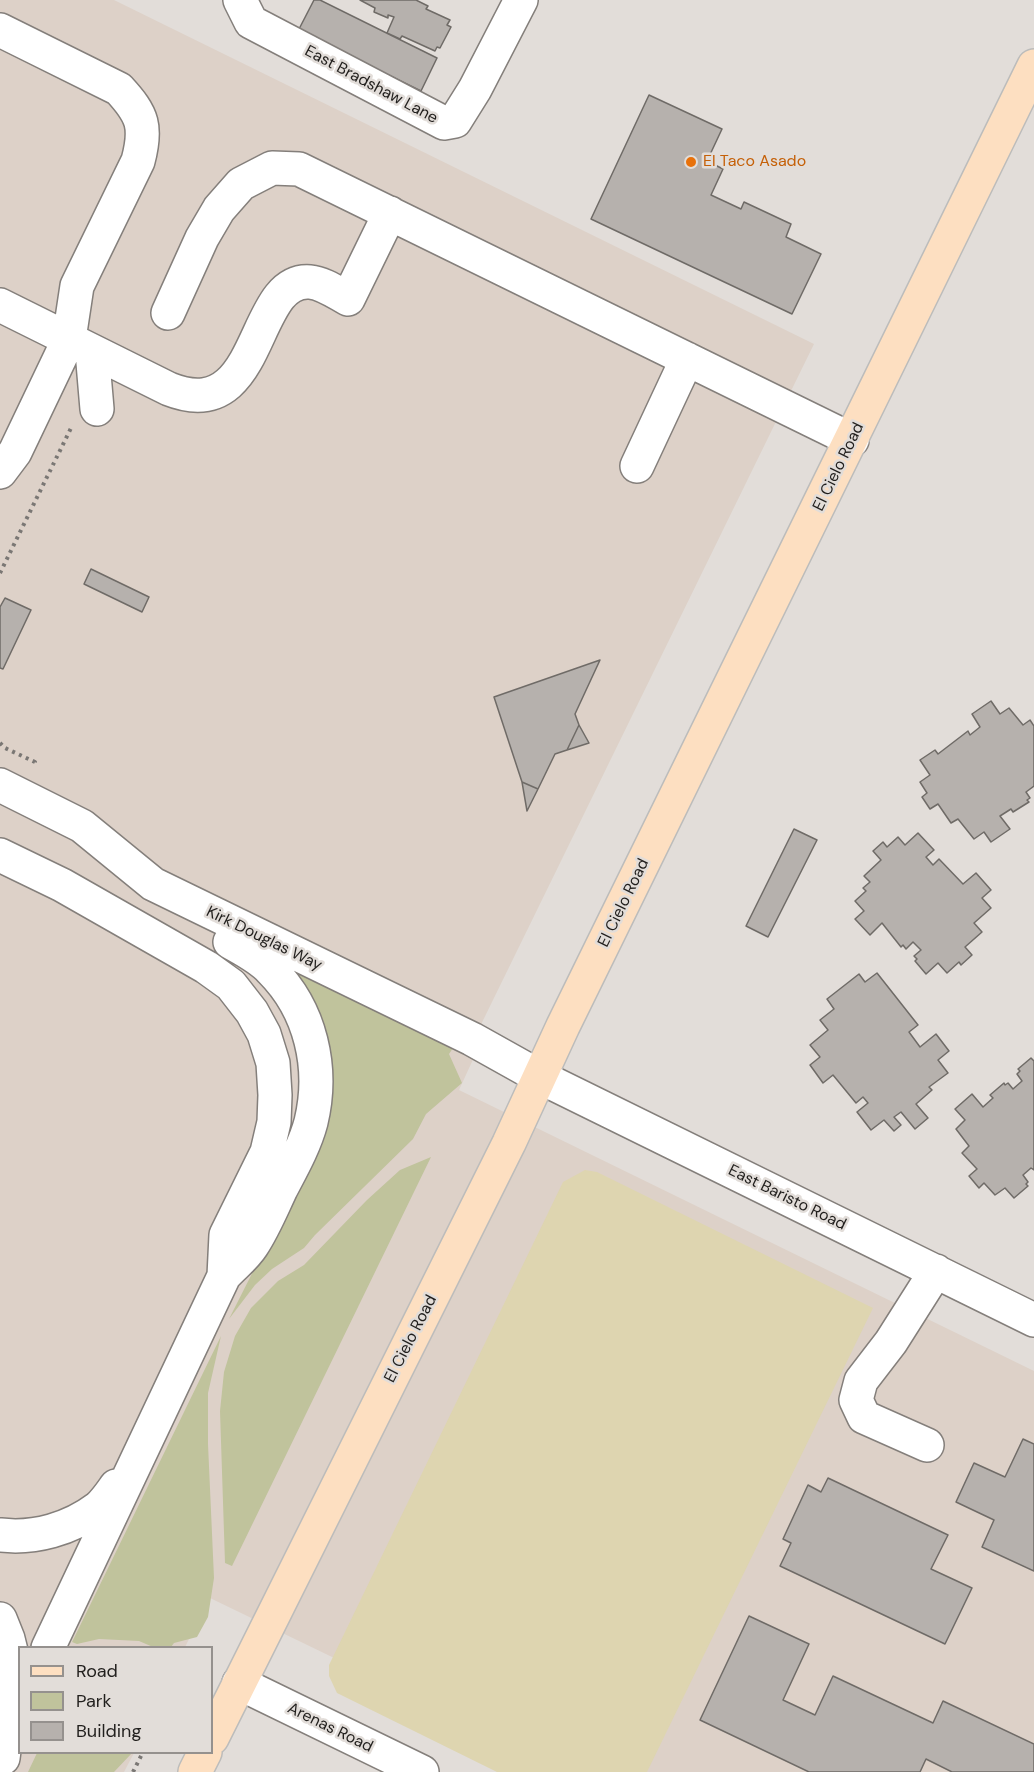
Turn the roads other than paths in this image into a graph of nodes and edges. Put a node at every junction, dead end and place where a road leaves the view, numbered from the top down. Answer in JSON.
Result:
{"nodes":[{"id":1,"x":240,"y":0,"type":"edge"},
{"id":2,"x":521,"y":0,"type":"edge"},
{"id":3,"x":0,"y":30,"type":"edge"},
{"id":4,"x":1034,"y":66,"type":"edge"},
{"id":5,"x":390,"y":213,"type":"junction"},
{"id":6,"x":0,"y":305,"type":"edge"},
{"id":7,"x":168,"y":312,"type":"dead end"},
{"id":8,"x":80,"y":345,"type":"junction"},
{"id":9,"x":687,"y":358,"type":"junction"},
{"id":10,"x":97,"y":409,"type":"dead end"},
{"id":11,"x":852,"y":440,"type":"junction"},
{"id":12,"x":637,"y":466,"type":"dead end"},
{"id":13,"x":0,"y":472,"type":"edge"},
{"id":14,"x":0,"y":784,"type":"edge"},
{"id":15,"x":0,"y":855,"type":"edge"},
{"id":16,"x":153,"y":884,"type":"junction"},
{"id":17,"x":540,"y":1077,"type":"junction"},
{"id":18,"x":936,"y":1272,"type":"junction"},
{"id":19,"x":224,"y":1276,"type":"junction"},
{"id":20,"x":1034,"y":1320,"type":"edge"},
{"id":21,"x":927,"y":1445,"type":"dead end"},
{"id":22,"x":131,"y":1469,"type":"junction"},
{"id":23,"x":0,"y":1535,"type":"edge"},
{"id":24,"x":0,"y":1619,"type":"edge"},
{"id":25,"x":48,"y":1646,"type":"edge"},
{"id":26,"x":226,"y":1697,"type":"edge"},
{"id":27,"x":18,"y":1721,"type":"edge"},
{"id":28,"x":213,"y":1735,"type":"edge"},
{"id":29,"x":7,"y":1751,"type":"edge"},
{"id":30,"x":204,"y":1754,"type":"edge"},
{"id":31,"x":195,"y":1772,"type":"edge"},
{"id":32,"x":422,"y":1772,"type":"edge"}],
"edges":[{"from":1,"to":2,"type":"street","name":"East Bradshaw Lane"},
{"from":3,"to":8,"type":"street"},
{"from":4,"to":11,"type":"main road","name":"El Cielo Road"},
{"from":5,"to":7,"type":"street"},
{"from":5,"to":8,"type":"street"},
{"from":5,"to":9,"type":"street"},
{"from":6,"to":8,"type":"street"},
{"from":8,"to":10,"type":"street"},
{"from":8,"to":13,"type":"street"},
{"from":9,"to":11,"type":"street"},
{"from":9,"to":12,"type":"street"},
{"from":11,"to":17,"type":"main road","name":"El Cielo Road"},
{"from":14,"to":16,"type":"street","name":"Kirk Douglas Way"},
{"from":15,"to":19,"type":"street"},
{"from":16,"to":17,"type":"street","name":"Kirk Douglas Way"},
{"from":16,"to":19,"type":"street"},
{"from":17,"to":18,"type":"street","name":"East Baristo Road"},
{"from":17,"to":26,"type":"main road","name":"El Cielo Road"},
{"from":18,"to":20,"type":"street","name":"East Baristo Road"},
{"from":18,"to":21,"type":"street"},
{"from":19,"to":22,"type":"street"},
{"from":22,"to":23,"type":"street"},
{"from":22,"to":25,"type":"street"},
{"from":24,"to":29,"type":"street"},
{"from":26,"to":28,"type":"main road","name":"El Cielo Road"},
{"from":26,"to":32,"type":"street","name":"Arenas Road"},
{"from":27,"to":29,"type":"street"},
{"from":30,"to":31,"type":"main road"}]}
